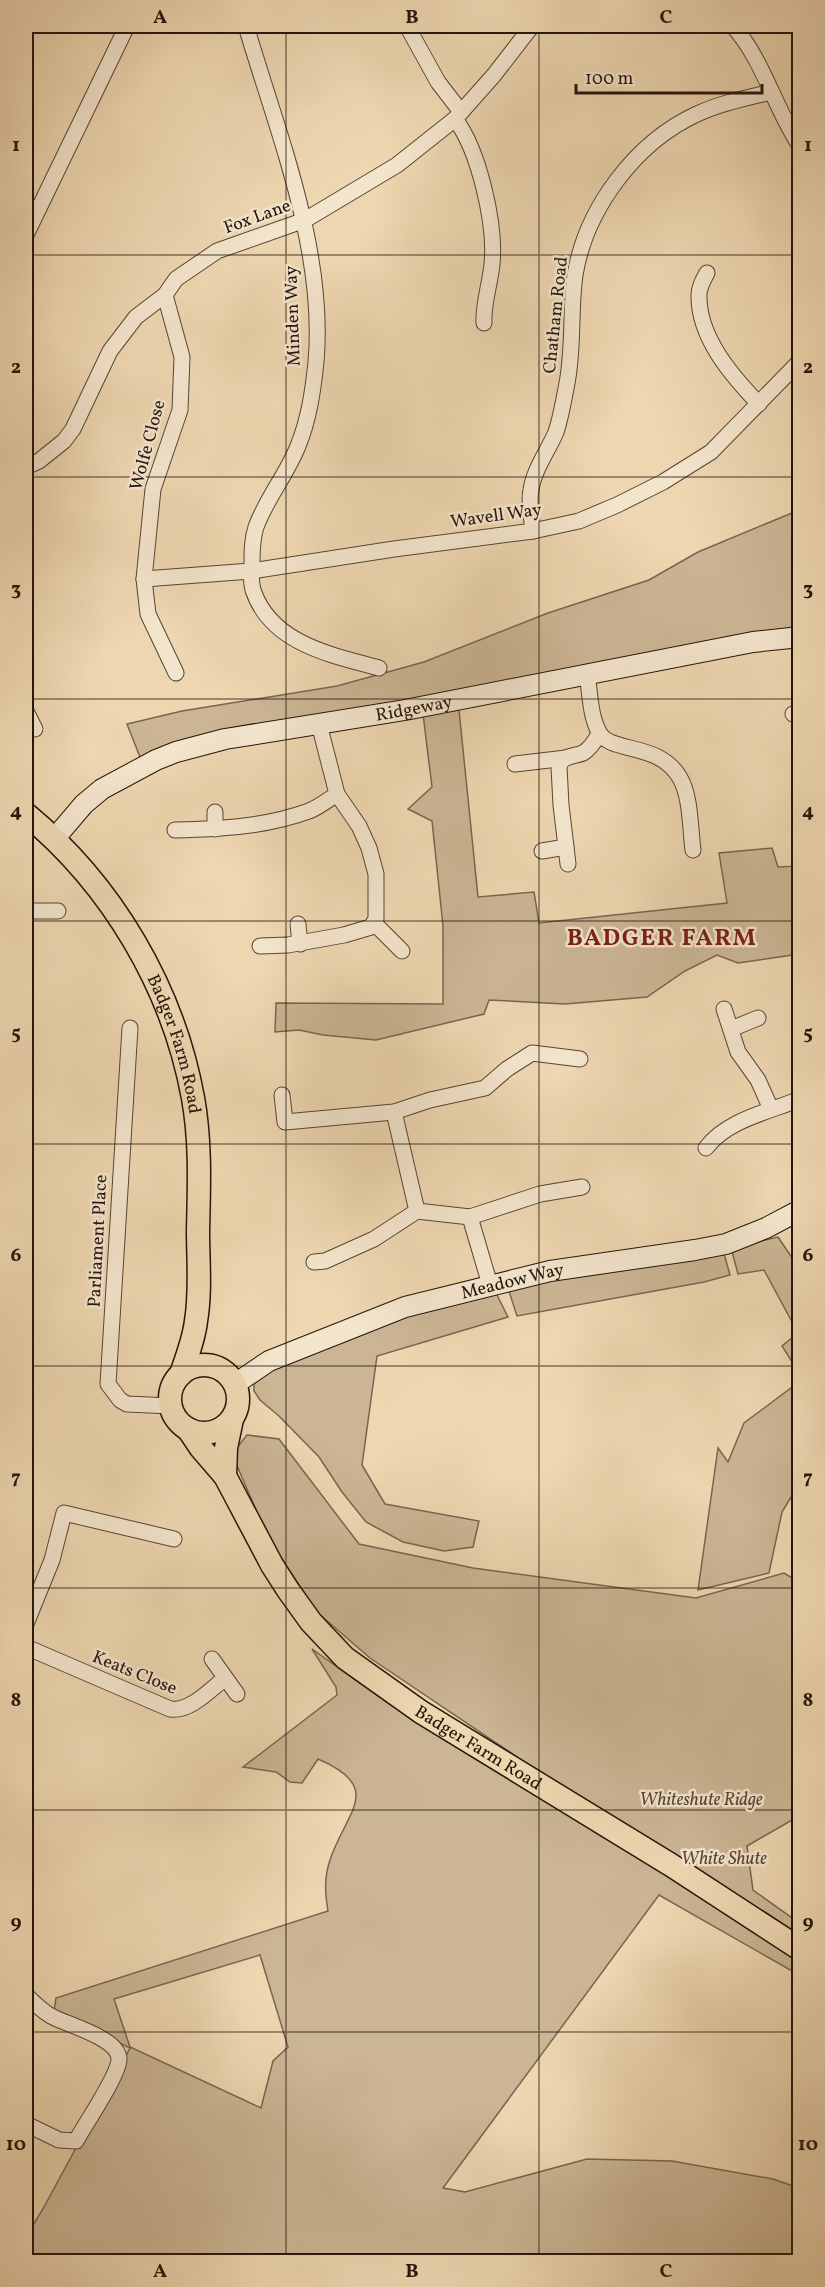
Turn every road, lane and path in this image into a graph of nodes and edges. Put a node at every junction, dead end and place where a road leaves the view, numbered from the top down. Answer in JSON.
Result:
{"nodes":[{"id":1,"x":127,"y":26,"type":"edge"},
{"id":2,"x":246,"y":26,"type":"edge"},
{"id":3,"x":407,"y":26,"type":"edge"},
{"id":4,"x":532,"y":26,"type":"edge"},
{"id":5,"x":733,"y":26,"type":"edge"},
{"id":6,"x":771,"y":92,"type":"junction"},
{"id":7,"x":458,"y":115,"type":"junction"},
{"id":8,"x":800,"y":146,"type":"edge"},
{"id":9,"x":305,"y":220,"type":"junction"},
{"id":10,"x":26,"y":235,"type":"edge"},
{"id":11,"x":706,"y":273,"type":"dead end"},
{"id":12,"x":165,"y":295,"type":"junction"},
{"id":13,"x":484,"y":323,"type":"dead end"},
{"id":14,"x":798,"y":365,"type":"edge"},
{"id":15,"x":759,"y":404,"type":"junction"},
{"id":16,"x":26,"y":467,"type":"edge"},
{"id":17,"x":533,"y":531,"type":"junction"},
{"id":18,"x":251,"y":572,"type":"junction"},
{"id":19,"x":144,"y":579,"type":"junction"},
{"id":20,"x":800,"y":637,"type":"edge"},
{"id":21,"x":379,"y":668,"type":"dead end"},
{"id":22,"x":176,"y":673,"type":"dead end"},
{"id":23,"x":587,"y":674,"type":"junction"},
{"id":24,"x":26,"y":711,"type":"edge"},
{"id":25,"x":319,"y":724,"type":"junction"},
{"id":26,"x":35,"y":729,"type":"dead end"},
{"id":27,"x":599,"y":734,"type":"junction"},
{"id":28,"x":566,"y":758,"type":"junction"},
{"id":29,"x":515,"y":764,"type":"dead end"},
{"id":30,"x":337,"y":794,"type":"junction"},
{"id":31,"x":215,"y":812,"type":"dead end"},
{"id":32,"x":26,"y":814,"type":"edge"},
{"id":33,"x":215,"y":829,"type":"junction"},
{"id":34,"x":175,"y":830,"type":"dead end"},
{"id":35,"x":55,"y":838,"type":"junction"},
{"id":36,"x":566,"y":847,"type":"junction"},
{"id":37,"x":693,"y":850,"type":"dead end"},
{"id":38,"x":542,"y":851,"type":"dead end"},
{"id":39,"x":568,"y":864,"type":"dead end"},
{"id":40,"x":26,"y":911,"type":"edge"},
{"id":41,"x":58,"y":911,"type":"dead end"},
{"id":42,"x":374,"y":922,"type":"junction"},
{"id":43,"x":298,"y":924,"type":"dead end"},
{"id":44,"x":300,"y":944,"type":"junction"},
{"id":45,"x":260,"y":946,"type":"dead end"},
{"id":46,"x":402,"y":951,"type":"dead end"},
{"id":47,"x":724,"y":1009,"type":"dead end"},
{"id":48,"x":758,"y":1018,"type":"dead end"},
{"id":49,"x":130,"y":1028,"type":"dead end"},
{"id":50,"x":731,"y":1029,"type":"junction"},
{"id":51,"x":580,"y":1059,"type":"dead end"},
{"id":52,"x":282,"y":1095,"type":"dead end"},
{"id":53,"x":800,"y":1099,"type":"edge"},
{"id":54,"x":771,"y":1109,"type":"junction"},
{"id":55,"x":394,"y":1112,"type":"junction"},
{"id":56,"x":706,"y":1148,"type":"dead end"},
{"id":57,"x":582,"y":1187,"type":"dead end"},
{"id":58,"x":417,"y":1211,"type":"junction"},
{"id":59,"x":797,"y":1212,"type":"edge"},
{"id":60,"x":470,"y":1217,"type":"junction"},
{"id":61,"x":314,"y":1262,"type":"dead end"},
{"id":62,"x":490,"y":1285,"type":"junction"},
{"id":63,"x":197,"y":1320,"type":"junction"},
{"id":64,"x":206,"y":1365,"type":"junction"},
{"id":65,"x":181,"y":1374,"type":"junction"},
{"id":66,"x":235,"y":1384,"type":"junction"},
{"id":67,"x":171,"y":1406,"type":"junction"},
{"id":68,"x":232,"y":1419,"type":"junction"},
{"id":69,"x":188,"y":1429,"type":"junction"},
{"id":70,"x":225,"y":1476,"type":"junction"},
{"id":71,"x":174,"y":1539,"type":"dead end"},
{"id":72,"x":26,"y":1624,"type":"edge"},
{"id":73,"x":26,"y":1647,"type":"edge"},
{"id":74,"x":212,"y":1659,"type":"dead end"},
{"id":75,"x":224,"y":1678,"type":"junction"},
{"id":76,"x":237,"y":1694,"type":"dead end"},
{"id":77,"x":800,"y":1949,"type":"edge"},
{"id":78,"x":30,"y":1999,"type":"edge"},
{"id":79,"x":26,"y":2124,"type":"edge"}],
"edges":[{"from":1,"to":10,"type":"street"},
{"from":2,"to":9,"type":"street","name":"Minden Way"},
{"from":3,"to":7,"type":"street"},
{"from":4,"to":7,"type":"street","name":"Fox Lane"},
{"from":5,"to":6,"type":"street"},
{"from":6,"to":8,"type":"street"},
{"from":6,"to":17,"type":"street","name":"Chatham Road"},
{"from":7,"to":9,"type":"street","name":"Fox Lane"},
{"from":7,"to":13,"type":"street"},
{"from":9,"to":12,"type":"street","name":"Fox Lane"},
{"from":9,"to":18,"type":"street","name":"Minden Way"},
{"from":11,"to":15,"type":"street"},
{"from":12,"to":16,"type":"street","name":"Fox Lane"},
{"from":12,"to":19,"type":"street","name":"Wolfe Close"},
{"from":14,"to":15,"type":"street","name":"Wavell Way"},
{"from":15,"to":17,"type":"street","name":"Wavell Way"},
{"from":17,"to":18,"type":"street","name":"Wavell Way"},
{"from":18,"to":19,"type":"street","name":"Wavell Way"},
{"from":18,"to":21,"type":"street","name":"Minden Way"},
{"from":19,"to":22,"type":"street","name":"Wolfe Close"},
{"from":20,"to":23,"type":"street","name":"Ridgeway"},
{"from":23,"to":25,"type":"street","name":"Ridgeway"},
{"from":23,"to":27,"type":"street"},
{"from":24,"to":26,"type":"street"},
{"from":25,"to":30,"type":"street"},
{"from":25,"to":35,"type":"street","name":"Ridgeway"},
{"from":27,"to":28,"type":"street"},
{"from":27,"to":37,"type":"street"},
{"from":28,"to":29,"type":"street"},
{"from":28,"to":36,"type":"street"},
{"from":30,"to":33,"type":"street"},
{"from":30,"to":42,"type":"street"},
{"from":31,"to":33,"type":"street"},
{"from":32,"to":35,"type":"main road","name":"Badger Farm Road"},
{"from":33,"to":34,"type":"street"},
{"from":35,"to":63,"type":"main road","name":"Badger Farm Road"},
{"from":36,"to":38,"type":"street"},
{"from":36,"to":39,"type":"street"},
{"from":40,"to":41,"type":"street"},
{"from":42,"to":44,"type":"street"},
{"from":42,"to":46,"type":"street"},
{"from":43,"to":44,"type":"street"},
{"from":44,"to":45,"type":"street"},
{"from":47,"to":50,"type":"street"},
{"from":48,"to":50,"type":"street"},
{"from":49,"to":67,"type":"street","name":"Parliament Place"},
{"from":50,"to":54,"type":"street"},
{"from":51,"to":55,"type":"street"},
{"from":52,"to":55,"type":"street"},
{"from":53,"to":54,"type":"street"},
{"from":54,"to":56,"type":"street"},
{"from":55,"to":58,"type":"street"},
{"from":57,"to":60,"type":"street"},
{"from":58,"to":60,"type":"street"},
{"from":58,"to":61,"type":"street"},
{"from":59,"to":62,"type":"street","name":"Meadow Way"},
{"from":60,"to":62,"type":"street"},
{"from":62,"to":66,"type":"street","name":"Meadow Way"},
{"from":63,"to":64,"type":"main road","name":"Badger Farm Road"},
{"from":63,"to":65,"type":"main road","name":"Badger Farm Road"},
{"from":64,"to":65,"type":"main road"},
{"from":64,"to":66,"type":"main road"},
{"from":65,"to":67,"type":"main road"},
{"from":66,"to":68,"type":"main road"},
{"from":67,"to":69,"type":"main road"},
{"from":68,"to":69,"type":"main road"},
{"from":68,"to":70,"type":"main road"},
{"from":69,"to":70,"type":"main road","name":"Badger Farm Road"},
{"from":70,"to":77,"type":"main road","name":"Badger Farm Road"},
{"from":71,"to":72,"type":"street"},
{"from":73,"to":75,"type":"street","name":"Keats Close"},
{"from":74,"to":75,"type":"street"},
{"from":75,"to":76,"type":"street"},
{"from":78,"to":79,"type":"street"}]}
